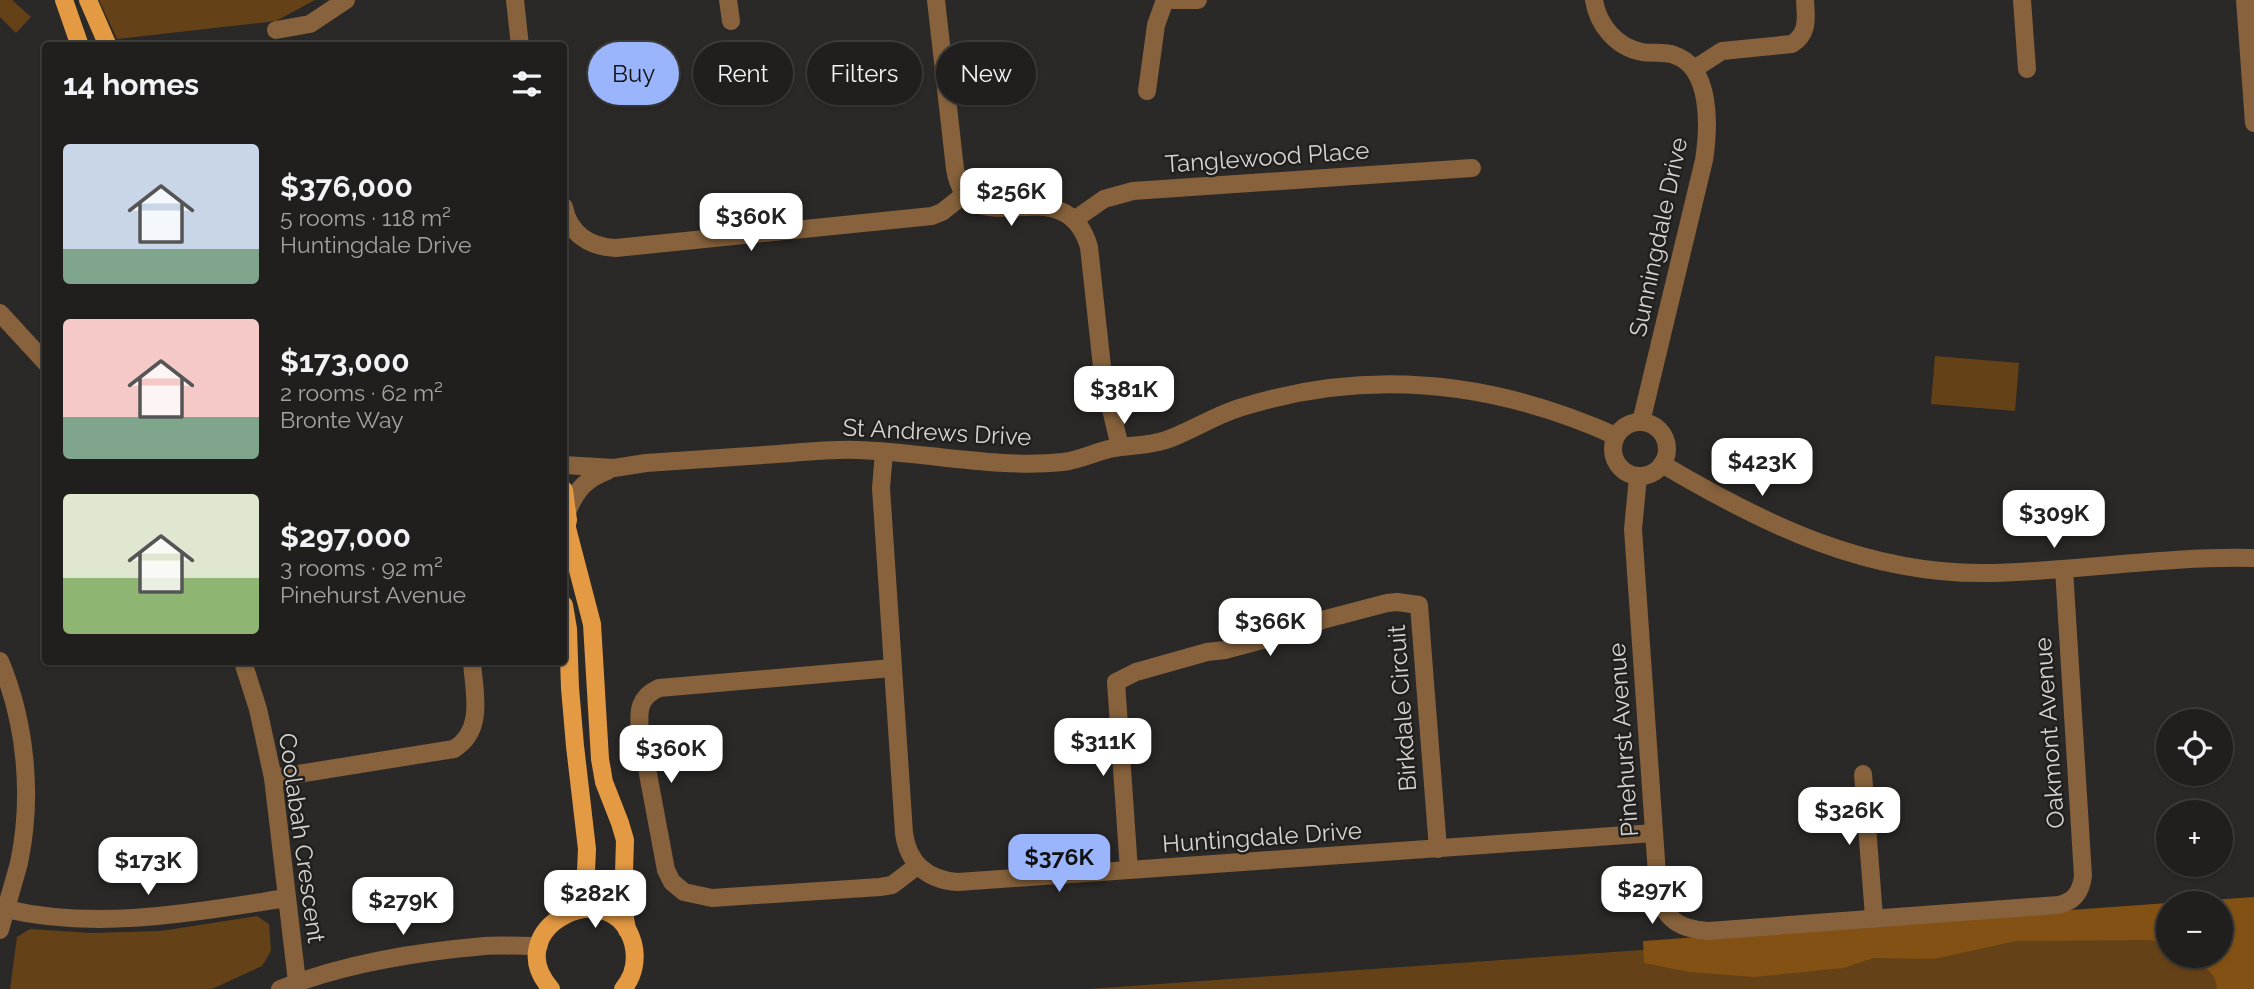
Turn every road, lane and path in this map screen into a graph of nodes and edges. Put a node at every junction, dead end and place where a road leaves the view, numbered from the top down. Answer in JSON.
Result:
{"nodes":[{"id":1,"x":64,"y":0,"type":"edge"},
{"id":2,"x":88,"y":0,"type":"edge"},
{"id":3,"x":346,"y":0,"type":"edge"},
{"id":4,"x":516,"y":0,"type":"edge"},
{"id":5,"x":728,"y":0,"type":"edge"},
{"id":6,"x":936,"y":0,"type":"edge"},
{"id":7,"x":1165,"y":0,"type":"edge"},
{"id":8,"x":1172,"y":0,"type":"edge"},
{"id":9,"x":1198,"y":0,"type":"edge"},
{"id":10,"x":1594,"y":0,"type":"edge"},
{"id":11,"x":1805,"y":0,"type":"edge"},
{"id":12,"x":2022,"y":0,"type":"edge"},
{"id":13,"x":2245,"y":0,"type":"edge"},
{"id":14,"x":731,"y":21,"type":"dead end"},
{"id":15,"x":276,"y":30,"type":"dead end"},
{"id":16,"x":79,"y":42,"type":"edge"},
{"id":17,"x":106,"y":42,"type":"edge"},
{"id":18,"x":520,"y":42,"type":"edge"},
{"id":19,"x":1694,"y":69,"type":"junction"},
{"id":20,"x":2027,"y":69,"type":"dead end"},
{"id":21,"x":1147,"y":91,"type":"dead end"},
{"id":22,"x":2254,"y":123,"type":"edge"},
{"id":23,"x":1472,"y":168,"type":"dead end"},
{"id":24,"x":965,"y":194,"type":"junction"},
{"id":25,"x":1074,"y":220,"type":"junction"},
{"id":26,"x":568,"y":231,"type":"edge"},
{"id":27,"x":0,"y":313,"type":"edge"},
{"id":28,"x":42,"y":359,"type":"edge"},
{"id":29,"x":1641,"y":422,"type":"junction"},
{"id":30,"x":1616,"y":436,"type":"junction"},
{"id":31,"x":1120,"y":447,"type":"junction"},
{"id":32,"x":884,"y":452,"type":"junction"},
{"id":33,"x":1662,"y":464,"type":"junction"},
{"id":34,"x":567,"y":465,"type":"edge"},
{"id":35,"x":614,"y":468,"type":"junction"},
{"id":36,"x":1638,"y":477,"type":"junction"},
{"id":37,"x":567,"y":521,"type":"edge"},
{"id":38,"x":567,"y":528,"type":"edge"},
{"id":39,"x":2253,"y":556,"type":"edge"},
{"id":40,"x":2064,"y":569,"type":"junction"},
{"id":41,"x":567,"y":623,"type":"edge"},
{"id":42,"x":0,"y":661,"type":"edge"},
{"id":43,"x":244,"y":665,"type":"edge"},
{"id":44,"x":472,"y":665,"type":"edge"},
{"id":45,"x":892,"y":668,"type":"junction"},
{"id":46,"x":1863,"y":774,"type":"dead end"},
{"id":47,"x":273,"y":778,"type":"junction"},
{"id":48,"x":1654,"y":833,"type":"junction"},
{"id":49,"x":1438,"y":849,"type":"junction"},
{"id":50,"x":917,"y":866,"type":"junction"},
{"id":51,"x":1129,"y":870,"type":"junction"},
{"id":52,"x":2078,"y":893,"type":"joint"},
{"id":53,"x":287,"y":898,"type":"junction"},
{"id":54,"x":6,"y":909,"type":"junction"},
{"id":55,"x":571,"y":911,"type":"junction"},
{"id":56,"x":1874,"y":917,"type":"junction"},
{"id":57,"x":0,"y":930,"type":"edge"},
{"id":58,"x":627,"y":930,"type":"junction"},
{"id":59,"x":539,"y":946,"type":"junction"},
{"id":60,"x":289,"y":986,"type":"edge"},
{"id":61,"x":549,"y":988,"type":"edge"},
{"id":62,"x":623,"y":989,"type":"edge"}],
"edges":[{"from":1,"to":16,"type":"main road"},
{"from":2,"to":17,"type":"main road"},
{"from":3,"to":15,"type":"street"},
{"from":4,"to":18,"type":"street"},
{"from":5,"to":14,"type":"street"},
{"from":6,"to":24,"type":"street"},
{"from":7,"to":21,"type":"street"},
{"from":8,"to":9,"type":"street"},
{"from":10,"to":19,"type":"street"},
{"from":11,"to":19,"type":"street"},
{"from":12,"to":20,"type":"street"},
{"from":13,"to":22,"type":"street"},
{"from":19,"to":29,"type":"street","name":"Sunningdale Drive"},
{"from":23,"to":25,"type":"street","name":"Tanglewood Place"},
{"from":24,"to":25,"type":"street"},
{"from":24,"to":26,"type":"street"},
{"from":25,"to":31,"type":"street"},
{"from":27,"to":28,"type":"street"},
{"from":29,"to":30,"type":"street"},
{"from":29,"to":33,"type":"street"},
{"from":30,"to":31,"type":"street","name":"St Andrews Drive"},
{"from":30,"to":36,"type":"street"},
{"from":31,"to":32,"type":"street","name":"St Andrews Drive"},
{"from":32,"to":35,"type":"street","name":"St Andrews Drive"},
{"from":32,"to":45,"type":"street"},
{"from":33,"to":36,"type":"street"},
{"from":33,"to":40,"type":"street"},
{"from":34,"to":35,"type":"street","name":"St Andrews Drive"},
{"from":35,"to":37,"type":"street","name":"St Andrews Drive"},
{"from":36,"to":48,"type":"street","name":"Pinehurst Avenue"},
{"from":38,"to":58,"type":"main road"},
{"from":39,"to":40,"type":"street"},
{"from":40,"to":52,"type":"street","name":"Oakmont Avenue"},
{"from":41,"to":55,"type":"main road"},
{"from":42,"to":54,"type":"street"},
{"from":43,"to":47,"type":"street","name":"Coolabah Crescent"},
{"from":44,"to":47,"type":"street"},
{"from":45,"to":50,"type":"street"},
{"from":45,"to":50,"type":"street"},
{"from":46,"to":56,"type":"street"},
{"from":47,"to":53,"type":"street","name":"Coolabah Crescent"},
{"from":48,"to":49,"type":"street","name":"Huntingdale Drive"},
{"from":48,"to":56,"type":"street","name":"Pinehurst Avenue"},
{"from":49,"to":51,"type":"street","name":"Huntingdale Drive"},
{"from":49,"to":51,"type":"street","name":"Birkdale Circuit"},
{"from":50,"to":51,"type":"street","name":"Huntingdale Drive"},
{"from":52,"to":56,"type":"street","name":"Pinehurst Avenue"},
{"from":53,"to":54,"type":"street"},
{"from":53,"to":60,"type":"street","name":"Coolabah Crescent"},
{"from":54,"to":57,"type":"street"},
{"from":55,"to":58,"type":"main road"},
{"from":55,"to":59,"type":"main road"},
{"from":58,"to":62,"type":"main road"},
{"from":59,"to":60,"type":"street"},
{"from":59,"to":61,"type":"main road"}]}
